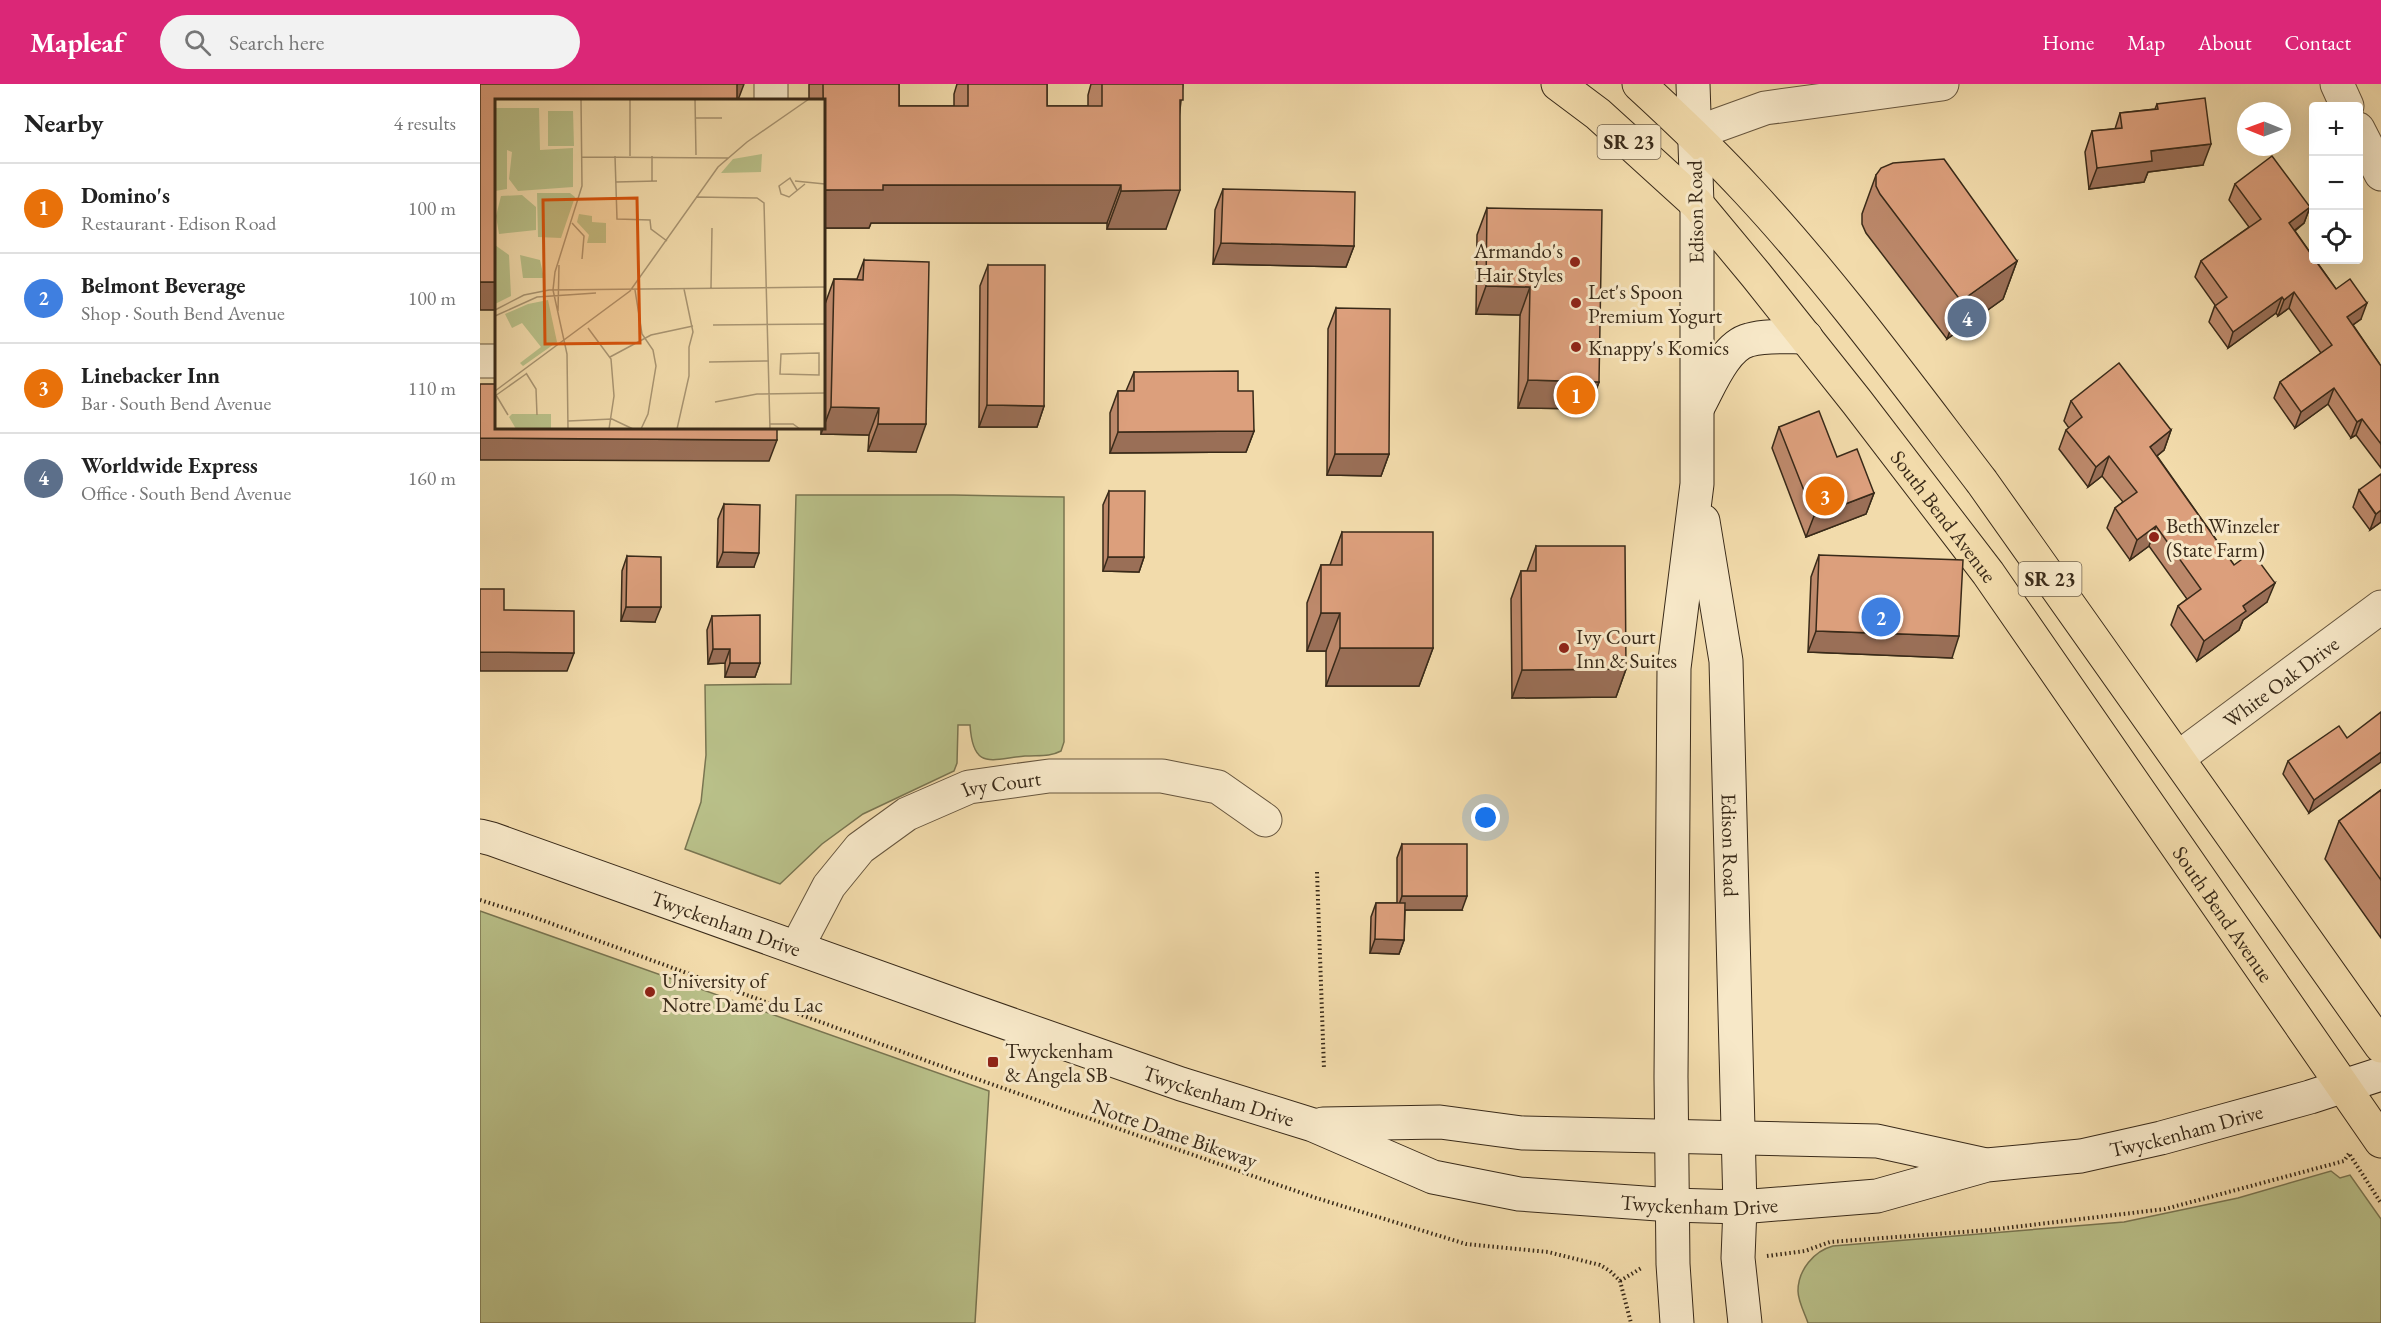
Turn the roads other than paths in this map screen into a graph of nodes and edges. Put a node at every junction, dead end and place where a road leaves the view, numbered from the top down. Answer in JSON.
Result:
{"nodes":[{"id":1,"x":1558,"y":84,"type":"edge"},
{"id":2,"x":1639,"y":84,"type":"edge"},
{"id":3,"x":1693,"y":84,"type":"edge"},
{"id":4,"x":1942,"y":84,"type":"edge"},
{"id":5,"x":2337,"y":84,"type":"edge"},
{"id":6,"x":2345,"y":102,"type":"edge"},
{"id":7,"x":1693,"y":134,"type":"junction"},
{"id":8,"x":2363,"y":139,"type":"edge"},
{"id":9,"x":2381,"y":174,"type":"edge"},
{"id":10,"x":1696,"y":204,"type":"junction"},
{"id":11,"x":1806,"y":338,"type":"junction"},
{"id":12,"x":1698,"y":407,"type":"junction"},
{"id":13,"x":1697,"y":484,"type":"junction"},
{"id":14,"x":2381,"y":607,"type":"edge"},
{"id":15,"x":2178,"y":758,"type":"junction"},
{"id":16,"x":1265,"y":820,"type":"dead end"},
{"id":17,"x":480,"y":836,"type":"edge"},
{"id":18,"x":796,"y":947,"type":"junction"},
{"id":19,"x":2381,"y":1046,"type":"edge"},
{"id":20,"x":2381,"y":1074,"type":"edge"},
{"id":21,"x":2344,"y":1085,"type":"junction"},
{"id":22,"x":1312,"y":1125,"type":"junction"},
{"id":23,"x":1672,"y":1136,"type":"junction"},
{"id":24,"x":1737,"y":1138,"type":"junction"},
{"id":25,"x":2366,"y":1144,"type":"edge"},
{"id":26,"x":1987,"y":1165,"type":"junction"},
{"id":27,"x":1672,"y":1205,"type":"junction"},
{"id":28,"x":1740,"y":1207,"type":"junction"},
{"id":29,"x":1677,"y":1323,"type":"edge"},
{"id":30,"x":1745,"y":1323,"type":"edge"}],
"edges":[{"from":1,"to":10,"type":"main road","name":"South Bend Avenue","number":"SR 23"},
{"from":2,"to":7,"type":"main road","number":"SR 23"},
{"from":3,"to":7,"type":"street","name":"Edison Road"},
{"from":4,"to":7,"type":"street"},
{"from":5,"to":6,"type":"street"},
{"from":7,"to":10,"type":"street","name":"Edison Road"},
{"from":7,"to":15,"type":"main road","number":"SR 23"},
{"from":8,"to":9,"type":"street"},
{"from":10,"to":11,"type":"main road","name":"South Bend Avenue","number":"SR 23"},
{"from":10,"to":12,"type":"street","name":"Edison Road"},
{"from":11,"to":12,"type":"street"},
{"from":11,"to":21,"type":"main road","name":"South Bend Avenue","number":"SR 23"},
{"from":12,"to":13,"type":"street","name":"Edison Road"},
{"from":13,"to":23,"type":"street","name":"Edison Road"},
{"from":13,"to":24,"type":"street","name":"Edison Road"},
{"from":14,"to":15,"type":"street","name":"White Oak Drive"},
{"from":15,"to":19,"type":"main road","number":"SR 23"},
{"from":16,"to":18,"type":"street","name":"Ivy Court"},
{"from":17,"to":18,"type":"street","name":"Twyckenham Drive"},
{"from":18,"to":22,"type":"street","name":"Twyckenham Drive"},
{"from":20,"to":21,"type":"street","name":"Twyckenham Drive"},
{"from":21,"to":25,"type":"main road","name":"South Bend Avenue","number":"SR 23"},
{"from":21,"to":26,"type":"street","name":"Twyckenham Drive"},
{"from":22,"to":23,"type":"street","name":"Twyckenham Drive"},
{"from":22,"to":27,"type":"street","name":"Twyckenham Drive"},
{"from":23,"to":24,"type":"street","name":"Twyckenham Drive"},
{"from":23,"to":27,"type":"street","name":"Edison Road"},
{"from":24,"to":26,"type":"street","name":"Twyckenham Drive"},
{"from":24,"to":28,"type":"street","name":"Edison Road"},
{"from":26,"to":28,"type":"street","name":"Twyckenham Drive"},
{"from":27,"to":28,"type":"street","name":"Twyckenham Drive"},
{"from":27,"to":29,"type":"street","name":"Edison Road"},
{"from":28,"to":30,"type":"street","name":"Edison Road"}]}
